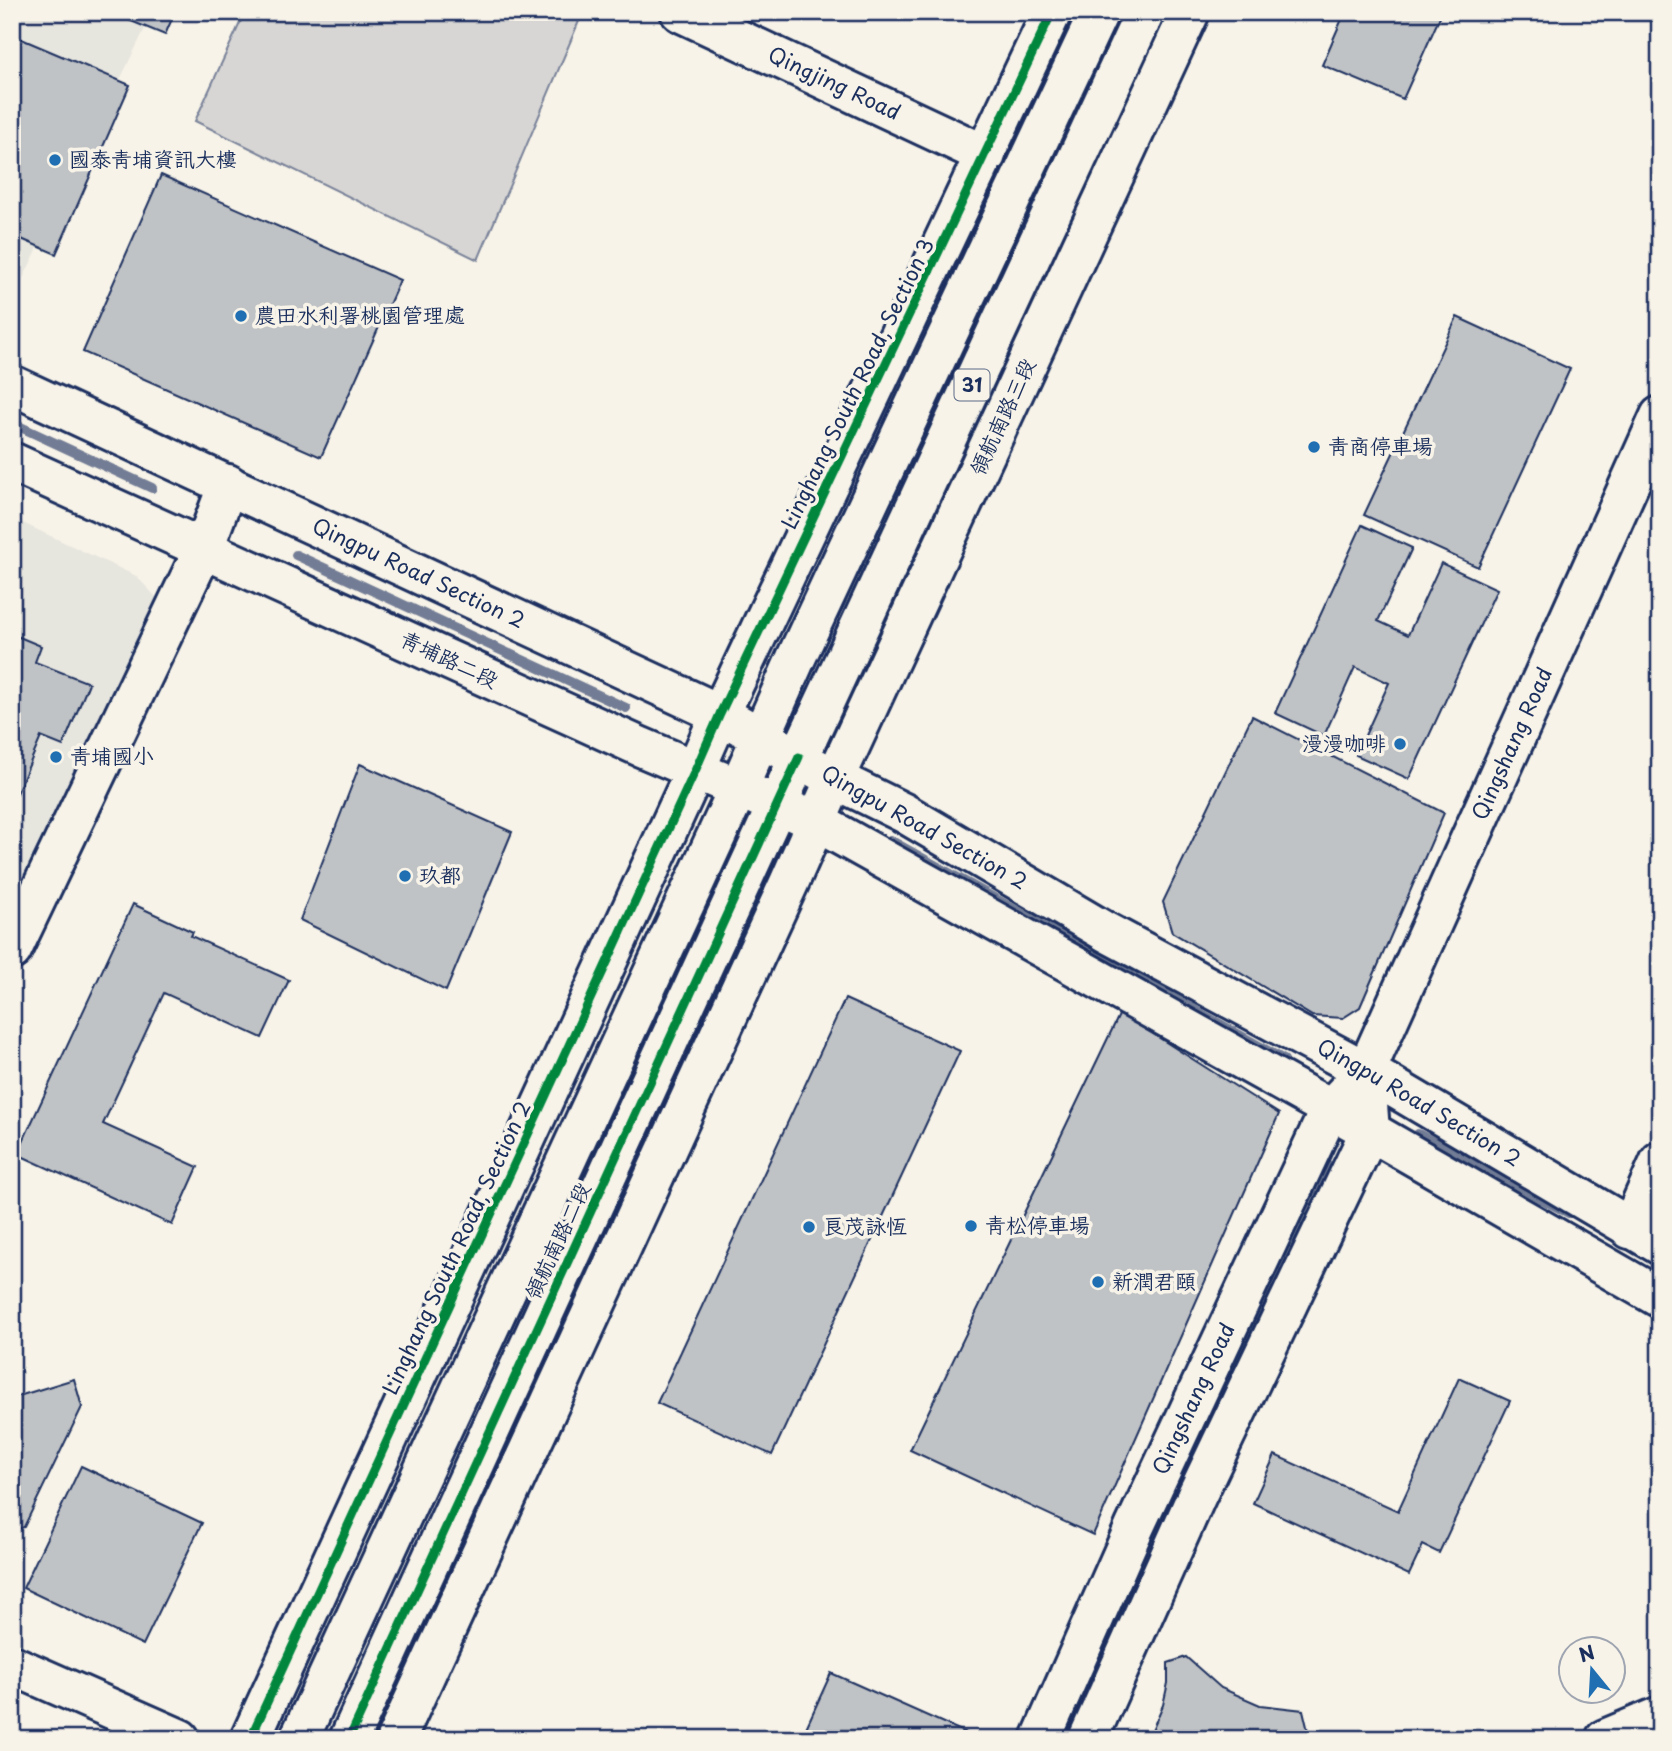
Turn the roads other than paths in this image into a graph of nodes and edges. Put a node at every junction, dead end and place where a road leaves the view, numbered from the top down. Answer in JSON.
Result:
{"nodes":[{"id":1,"x":680,"y":12,"type":"edge"},
{"id":2,"x":1052,"y":12,"type":"edge"},
{"id":3,"x":1099,"y":12,"type":"edge"},
{"id":4,"x":1145,"y":12,"type":"edge"},
{"id":5,"x":1190,"y":12,"type":"edge"},
{"id":6,"x":986,"y":155,"type":"junction"},
{"id":7,"x":12,"y":385,"type":"edge"},
{"id":8,"x":1660,"y":416,"type":"edge"},
{"id":9,"x":12,"y":462,"type":"edge"},
{"id":10,"x":228,"y":484,"type":"junction"},
{"id":11,"x":204,"y":548,"type":"junction"},
{"id":12,"x":720,"y":714,"type":"junction"},
{"id":13,"x":760,"y":737,"type":"junction"},
{"id":14,"x":799,"y":757,"type":"junction"},
{"id":15,"x":695,"y":771,"type":"junction"},
{"id":16,"x":835,"y":779,"type":"junction"},
{"id":17,"x":738,"y":789,"type":"junction"},
{"id":18,"x":778,"y":804,"type":"junction"},
{"id":19,"x":816,"y":821,"type":"junction"},
{"id":20,"x":12,"y":950,"type":"edge"},
{"id":21,"x":1366,"y":1071,"type":"junction"},
{"id":22,"x":1330,"y":1109,"type":"junction"},
{"id":23,"x":1370,"y":1131,"type":"junction"},
{"id":24,"x":1660,"y":1161,"type":"edge"},
{"id":25,"x":1645,"y":1237,"type":"edge"},
{"id":26,"x":1660,"y":1298,"type":"edge"},
{"id":27,"x":12,"y":1665,"type":"edge"},
{"id":28,"x":1660,"y":1716,"type":"edge"},
{"id":29,"x":180,"y":1739,"type":"edge"},
{"id":30,"x":250,"y":1739,"type":"edge"},
{"id":31,"x":299,"y":1739,"type":"edge"},
{"id":32,"x":349,"y":1739,"type":"edge"},
{"id":33,"x":396,"y":1739,"type":"edge"},
{"id":34,"x":1041,"y":1739,"type":"edge"},
{"id":35,"x":1088,"y":1739,"type":"edge"},
{"id":36,"x":1605,"y":1739,"type":"edge"}],
"edges":[{"from":1,"to":6,"type":"street","name":"Qingjing Road"},
{"from":2,"to":6,"type":"street","name":"Linghang South Road, Section 3"},
{"from":3,"to":13,"type":"street","number":"31"},
{"from":4,"to":14,"type":"street","number":"31"},
{"from":5,"to":16,"type":"street","name":"領航南路三段","number":"31"},
{"from":6,"to":12,"type":"street","name":"Linghang South Road, Section 3"},
{"from":7,"to":10,"type":"street","name":"Qingpu Road Section 2"},
{"from":8,"to":21,"type":"street","name":"Qingshang Road"},
{"from":9,"to":11,"type":"street"},
{"from":10,"to":11,"type":"street"},
{"from":10,"to":12,"type":"street","name":"Qingpu Road Section 2"},
{"from":11,"to":15,"type":"street","name":"青埔路二段"},
{"from":11,"to":20,"type":"street"},
{"from":12,"to":13,"type":"street","name":"Qingpu Road Section 2"},
{"from":12,"to":15,"type":"street","name":"Linghang South Road, Section 3"},
{"from":13,"to":14,"type":"street","name":"Qingpu Road Section 2"},
{"from":13,"to":17,"type":"street","number":"31"},
{"from":14,"to":16,"type":"street","name":"Qingpu Road Section 2"},
{"from":14,"to":18,"type":"street","name":"領航南路二段","number":"31"},
{"from":15,"to":17,"type":"street"},
{"from":15,"to":30,"type":"street","name":"Linghang South Road, Section 2"},
{"from":16,"to":19,"type":"street","name":"領航南路三段","number":"31"},
{"from":16,"to":21,"type":"street","name":"Qingpu Road Section 2"},
{"from":17,"to":18,"type":"street"},
{"from":17,"to":31,"type":"street","name":"領航南路二段","number":"31"},
{"from":18,"to":19,"type":"street"},
{"from":18,"to":32,"type":"street","name":"領航南路二段","number":"31"},
{"from":19,"to":22,"type":"street"},
{"from":19,"to":33,"type":"street","number":"31"},
{"from":21,"to":22,"type":"street","name":"Qingshang Road"},
{"from":21,"to":23,"type":"street","name":"Qingshang Road"},
{"from":21,"to":25,"type":"street","name":"Qingpu Road Section 2"},
{"from":22,"to":23,"type":"street"},
{"from":22,"to":34,"type":"street","name":"Qingshang Road"},
{"from":23,"to":26,"type":"street"},
{"from":23,"to":35,"type":"street","name":"Qingshang Road"},
{"from":24,"to":25,"type":"street"},
{"from":27,"to":29,"type":"street"},
{"from":28,"to":36,"type":"street"}]}
